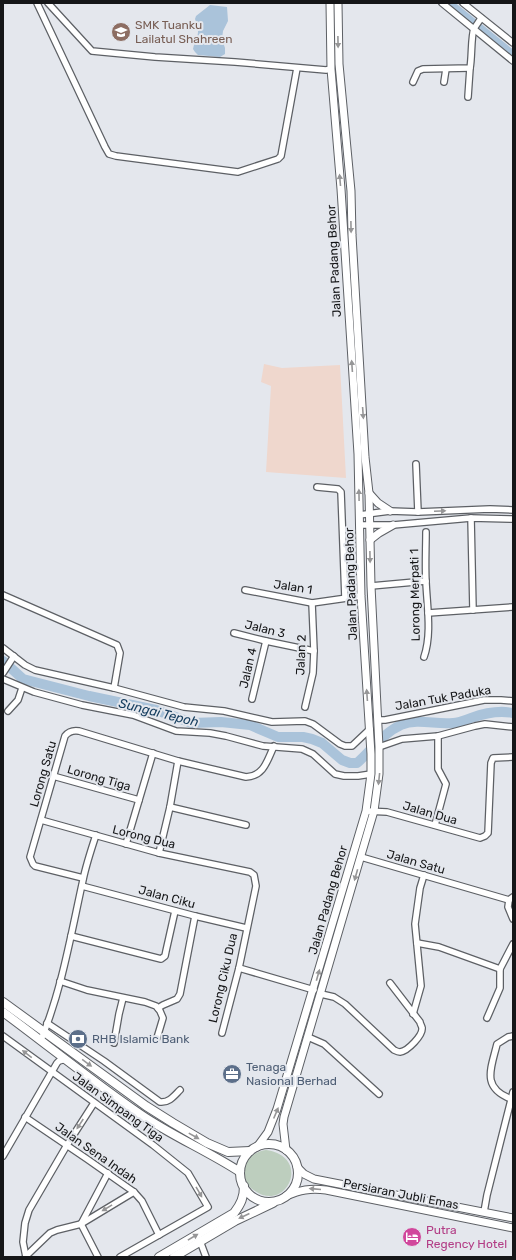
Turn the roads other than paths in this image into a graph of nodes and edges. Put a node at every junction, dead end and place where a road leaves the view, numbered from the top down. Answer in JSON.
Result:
{"nodes":[{"id":1,"x":37,"y":3,"type":"edge"},
{"id":2,"x":48,"y":3,"type":"edge"},
{"id":3,"x":330,"y":3,"type":"edge"},
{"id":4,"x":338,"y":3,"type":"edge"},
{"id":5,"x":442,"y":3,"type":"edge"},
{"id":6,"x":463,"y":3,"type":"edge"},
{"id":7,"x":481,"y":19,"type":"junction"},
{"id":8,"x":474,"y":29,"type":"junction"},
{"id":9,"x":513,"y":42,"type":"edge"},
{"id":10,"x":513,"y":61,"type":"edge"},
{"id":11,"x":339,"y":64,"type":"junction"},
{"id":12,"x":297,"y":68,"type":"junction"},
{"id":13,"x":470,"y":68,"type":"junction"},
{"id":14,"x":331,"y":69,"type":"junction"},
{"id":15,"x":446,"y":69,"type":"junction"},
{"id":16,"x":412,"y":82,"type":"dead end"},
{"id":17,"x":444,"y":82,"type":"dead end"},
{"id":18,"x":468,"y":97,"type":"dead end"},
{"id":19,"x":416,"y":464,"type":"dead end"},
{"id":20,"x":317,"y":487,"type":"dead end"},
{"id":21,"x":369,"y":493,"type":"junction"},
{"id":22,"x":513,"y":510,"type":"edge"},
{"id":23,"x":390,"y":511,"type":"junction"},
{"id":24,"x":418,"y":512,"type":"junction"},
{"id":25,"x":369,"y":514,"type":"junction"},
{"id":26,"x":359,"y":515,"type":"junction"},
{"id":27,"x":471,"y":518,"type":"junction"},
{"id":28,"x":513,"y":519,"type":"edge"},
{"id":29,"x":370,"y":524,"type":"junction"},
{"id":30,"x":360,"y":525,"type":"junction"},
{"id":31,"x":393,"y":525,"type":"junction"},
{"id":32,"x":426,"y":532,"type":"dead end"},
{"id":33,"x":370,"y":540,"type":"junction"},
{"id":34,"x":426,"y":581,"type":"junction"},
{"id":35,"x":371,"y":586,"type":"junction"},
{"id":36,"x":245,"y":590,"type":"dead end"},
{"id":37,"x":3,"y":595,"type":"edge"},
{"id":38,"x":361,"y":596,"type":"junction"},
{"id":39,"x":345,"y":598,"type":"junction"},
{"id":40,"x":312,"y":603,"type":"junction"},
{"id":41,"x":513,"y":608,"type":"edge"},
{"id":42,"x":473,"y":610,"type":"junction"},
{"id":43,"x":428,"y":613,"type":"junction"},
{"id":44,"x":234,"y":633,"type":"dead end"},
{"id":45,"x":266,"y":641,"type":"junction"},
{"id":46,"x":3,"y":648,"type":"edge"},
{"id":47,"x":314,"y":651,"type":"junction"},
{"id":48,"x":424,"y":657,"type":"dead end"},
{"id":49,"x":12,"y":658,"type":"junction"},
{"id":50,"x":3,"y":673,"type":"edge"},
{"id":51,"x":3,"y":679,"type":"edge"},
{"id":52,"x":22,"y":688,"type":"junction"},
{"id":53,"x":114,"y":688,"type":"junction"},
{"id":54,"x":252,"y":699,"type":"dead end"},
{"id":55,"x":513,"y":701,"type":"edge"},
{"id":56,"x":304,"y":707,"type":"dead end"},
{"id":57,"x":8,"y":711,"type":"dead end"},
{"id":58,"x":378,"y":722,"type":"junction"},
{"id":59,"x":513,"y":727,"type":"edge"},
{"id":60,"x":370,"y":732,"type":"junction"},
{"id":61,"x":438,"y":736,"type":"junction"},
{"id":62,"x":274,"y":746,"type":"junction"},
{"id":63,"x":379,"y":747,"type":"junction"},
{"id":64,"x":153,"y":753,"type":"junction"},
{"id":65,"x":513,"y":757,"type":"edge"},
{"id":66,"x":178,"y":761,"type":"junction"},
{"id":67,"x":371,"y":774,"type":"junction"},
{"id":68,"x":53,"y":776,"type":"junction"},
{"id":69,"x":139,"y":800,"type":"junction"},
{"id":70,"x":170,"y":807,"type":"junction"},
{"id":71,"x":366,"y":811,"type":"junction"},
{"id":72,"x":374,"y":811,"type":"junction"},
{"id":73,"x":41,"y":820,"type":"junction"},
{"id":74,"x":246,"y":824,"type":"dead end"},
{"id":75,"x":435,"y":825,"type":"junction"},
{"id":76,"x":96,"y":835,"type":"junction"},
{"id":77,"x":126,"y":844,"type":"junction"},
{"id":78,"x":159,"y":853,"type":"junction"},
{"id":79,"x":361,"y":858,"type":"junction"},
{"id":80,"x":243,"y":871,"type":"joint"},
{"id":81,"x":424,"y":875,"type":"junction"},
{"id":82,"x":83,"y":878,"type":"junction"},
{"id":83,"x":82,"y":886,"type":"junction"},
{"id":84,"x":511,"y":898,"type":"edge"},
{"id":85,"x":176,"y":911,"type":"junction"},
{"id":86,"x":196,"y":916,"type":"junction"},
{"id":87,"x":513,"y":919,"type":"edge"},
{"id":88,"x":246,"y":928,"type":"junction"},
{"id":89,"x":71,"y":936,"type":"junction"},
{"id":90,"x":417,"y":943,"type":"junction"},
{"id":91,"x":513,"y":944,"type":"edge"},
{"id":92,"x":239,"y":968,"type":"junction"},
{"id":93,"x":500,"y":969,"type":"junction"},
{"id":94,"x":60,"y":981,"type":"junction"},
{"id":95,"x":390,"y":983,"type":"dead end"},
{"id":96,"x":314,"y":990,"type":"junction"},
{"id":97,"x":321,"y":994,"type":"junction"},
{"id":98,"x":123,"y":998,"type":"junction"},
{"id":99,"x":3,"y":1002,"type":"edge"},
{"id":100,"x":159,"y":1009,"type":"junction"},
{"id":101,"x":3,"y":1012,"type":"edge"},
{"id":102,"x":413,"y":1014,"type":"junction"},
{"id":103,"x":488,"y":1018,"type":"dead end"},
{"id":104,"x":47,"y":1023,"type":"junction"},
{"id":105,"x":44,"y":1032,"type":"junction"},
{"id":106,"x":222,"y":1033,"type":"dead end"},
{"id":107,"x":3,"y":1036,"type":"edge"},
{"id":108,"x":513,"y":1036,"type":"edge"},
{"id":109,"x":308,"y":1037,"type":"junction"},
{"id":110,"x":157,"y":1038,"type":"dead end"},
{"id":111,"x":41,"y":1040,"type":"junction"},
{"id":112,"x":114,"y":1043,"type":"dead end"},
{"id":113,"x":66,"y":1059,"type":"junction"},
{"id":114,"x":51,"y":1072,"type":"junction"},
{"id":115,"x":122,"y":1074,"type":"junction"},
{"id":116,"x":115,"y":1084,"type":"junction"},
{"id":117,"x":180,"y":1090,"type":"dead end"},
{"id":118,"x":513,"y":1092,"type":"edge"},
{"id":119,"x":379,"y":1094,"type":"dead end"},
{"id":120,"x":511,"y":1099,"type":"junction"},
{"id":121,"x":94,"y":1103,"type":"junction"},
{"id":122,"x":25,"y":1117,"type":"junction"},
{"id":123,"x":67,"y":1144,"type":"junction"},
{"id":124,"x":253,"y":1149,"type":"junction"},
{"id":125,"x":286,"y":1150,"type":"junction"},
{"id":126,"x":3,"y":1156,"type":"edge"},
{"id":127,"x":297,"y":1167,"type":"junction"},
{"id":128,"x":240,"y":1172,"type":"junction"},
{"id":129,"x":108,"y":1173,"type":"junction"},
{"id":130,"x":244,"y":1186,"type":"junction"},
{"id":131,"x":134,"y":1192,"type":"junction"},
{"id":132,"x":282,"y":1198,"type":"junction"},
{"id":133,"x":451,"y":1206,"type":"junction"},
{"id":134,"x":484,"y":1212,"type":"junction"},
{"id":135,"x":450,"y":1216,"type":"junction"},
{"id":136,"x":513,"y":1218,"type":"edge"},
{"id":137,"x":81,"y":1224,"type":"junction"},
{"id":138,"x":513,"y":1228,"type":"edge"},
{"id":139,"x":159,"y":1234,"type":"junction"},
{"id":140,"x":200,"y":1241,"type":"junction"},
{"id":141,"x":26,"y":1257,"type":"edge"},
{"id":142,"x":98,"y":1257,"type":"edge"},
{"id":143,"x":120,"y":1257,"type":"edge"},
{"id":144,"x":159,"y":1257,"type":"edge"},
{"id":145,"x":174,"y":1257,"type":"edge"},
{"id":146,"x":206,"y":1257,"type":"edge"}],
"edges":[{"from":1,"to":12,"type":"street"},
{"from":2,"to":12,"type":"street"},
{"from":3,"to":14,"type":"main road","name":"Jalan Padang Behor"},
{"from":4,"to":11,"type":"main road","name":"Jalan Padang Behor","one_way":true},
{"from":5,"to":8,"type":"street"},
{"from":6,"to":7,"type":"street"},
{"from":7,"to":8,"type":"street"},
{"from":7,"to":9,"type":"street"},
{"from":8,"to":10,"type":"street"},
{"from":8,"to":13,"type":"street"},
{"from":11,"to":14,"type":"main road"},
{"from":11,"to":21,"type":"main road","name":"Jalan Padang Behor","one_way":true},
{"from":12,"to":14,"type":"street"},
{"from":13,"to":15,"type":"street"},
{"from":13,"to":18,"type":"street"},
{"from":26,"to":14,"type":"main road","name":"Jalan Padang Behor","one_way":true},
{"from":15,"to":16,"type":"street"},
{"from":15,"to":17,"type":"street"},
{"from":19,"to":24,"type":"street"},
{"from":20,"to":39,"type":"street"},
{"from":21,"to":23,"type":"main road"},
{"from":21,"to":25,"type":"main road","name":"Jalan Padang Behor"},
{"from":24,"to":22,"type":"street","one_way":true},
{"from":23,"to":24,"type":"street"},
{"from":23,"to":25,"type":"street"},
{"from":25,"to":26,"type":"street"},
{"from":25,"to":29,"type":"main road","name":"Jalan Padang Behor"},
{"from":26,"to":30,"type":"main road","name":"Jalan Padang Behor"},
{"from":27,"to":28,"type":"street"},
{"from":27,"to":31,"type":"street"},
{"from":27,"to":42,"type":"street"},
{"from":29,"to":30,"type":"street"},
{"from":29,"to":31,"type":"street"},
{"from":29,"to":33,"type":"main road","name":"Jalan Padang Behor"},
{"from":30,"to":38,"type":"main road","name":"Jalan Padang Behor"},
{"from":31,"to":33,"type":"main road"},
{"from":32,"to":34,"type":"street","name":"Lorong Merpati 1"},
{"from":33,"to":35,"type":"main road","name":"Jalan Padang Behor","one_way":true},
{"from":34,"to":35,"type":"street"},
{"from":34,"to":43,"type":"street","name":"Lorong Merpati 1"},
{"from":35,"to":58,"type":"main road","name":"Jalan Padang Behor"},
{"from":36,"to":40,"type":"street","name":"Jalan 1"},
{"from":37,"to":53,"type":"street"},
{"from":38,"to":39,"type":"street","name":"Jalan 1"},
{"from":60,"to":38,"type":"main road","name":"Jalan Padang Behor","one_way":true},
{"from":39,"to":40,"type":"street","name":"Jalan 1"},
{"from":40,"to":47,"type":"street","name":"Jalan 2"},
{"from":41,"to":42,"type":"street"},
{"from":42,"to":43,"type":"street"},
{"from":43,"to":48,"type":"street","name":"Lorong Merpati 1"},
{"from":44,"to":45,"type":"street","name":"Jalan 3"},
{"from":45,"to":47,"type":"street","name":"Jalan 3"},
{"from":45,"to":54,"type":"street","name":"Jalan 4"},
{"from":46,"to":49,"type":"street"},
{"from":47,"to":56,"type":"street","name":"Jalan 2"},
{"from":49,"to":50,"type":"street"},
{"from":49,"to":53,"type":"street"},
{"from":51,"to":52,"type":"street"},
{"from":52,"to":57,"type":"street"},
{"from":52,"to":62,"type":"street"},
{"from":53,"to":60,"type":"street"},
{"from":55,"to":58,"type":"street","name":"Jalan Tuk Paduka"},
{"from":58,"to":63,"type":"main road","name":"Jalan Padang Behor"},
{"from":59,"to":61,"type":"street"},
{"from":60,"to":67,"type":"main road","name":"Jalan Padang Behor"},
{"from":61,"to":63,"type":"street"},
{"from":61,"to":75,"type":"street"},
{"from":62,"to":66,"type":"street","name":"Lorong Satu"},
{"from":62,"to":67,"type":"street"},
{"from":63,"to":72,"type":"main road","name":"Jalan Padang Behor","one_way":true},
{"from":64,"to":66,"type":"street","name":"Lorong Satu"},
{"from":64,"to":68,"type":"street","name":"Lorong Satu"},
{"from":64,"to":69,"type":"street"},
{"from":65,"to":75,"type":"street","name":"Jalan Dua"},
{"from":66,"to":70,"type":"street"},
{"from":67,"to":71,"type":"main road","name":"Jalan Padang Behor"},
{"from":68,"to":69,"type":"street","name":"Lorong Tiga"},
{"from":68,"to":73,"type":"street","name":"Lorong Satu"},
{"from":69,"to":77,"type":"street"},
{"from":70,"to":74,"type":"street"},
{"from":70,"to":78,"type":"street"},
{"from":71,"to":72,"type":"street","name":"Jalan Dua"},
{"from":96,"to":71,"type":"main road","name":"Jalan Padang Behor","one_way":true},
{"from":72,"to":75,"type":"street","name":"Jalan Dua"},
{"from":72,"to":79,"type":"main road","name":"Jalan Padang Behor"},
{"from":73,"to":76,"type":"street","name":"Lorong Dua"},
{"from":73,"to":82,"type":"street","name":"Lorong Satu"},
{"from":76,"to":77,"type":"street","name":"Lorong Dua"},
{"from":76,"to":82,"type":"street"},
{"from":77,"to":78,"type":"street","name":"Lorong Dua"},
{"from":78,"to":80,"type":"street","name":"Lorong Dua"},
{"from":79,"to":81,"type":"street","name":"Jalan Satu"},
{"from":79,"to":97,"type":"main road","name":"Jalan Padang Behor","one_way":true},
{"from":80,"to":88,"type":"street","name":"Lorong Ciku Dua"},
{"from":81,"to":84,"type":"street","name":"Jalan Satu"},
{"from":81,"to":90,"type":"street"},
{"from":82,"to":83,"type":"street"},
{"from":83,"to":85,"type":"street","name":"Jalan Ciku"},
{"from":83,"to":89,"type":"street"},
{"from":84,"to":87,"type":"street"},
{"from":85,"to":86,"type":"street","name":"Jalan Ciku"},
{"from":85,"to":89,"type":"street"},
{"from":86,"to":88,"type":"street","name":"Jalan Ciku"},
{"from":86,"to":100,"type":"street"},
{"from":88,"to":92,"type":"street","name":"Lorong Ciku Dua"},
{"from":89,"to":94,"type":"street"},
{"from":90,"to":93,"type":"street"},
{"from":90,"to":102,"type":"street"},
{"from":91,"to":93,"type":"street"},
{"from":92,"to":96,"type":"street"},
{"from":92,"to":106,"type":"street","name":"Lorong Ciku Dua"},
{"from":93,"to":103,"type":"street"},
{"from":94,"to":98,"type":"street"},
{"from":94,"to":104,"type":"street"},
{"from":95,"to":102,"type":"street"},
{"from":124,"to":96,"type":"main road","name":"Jalan Padang Behor","one_way":true},
{"from":97,"to":102,"type":"street"},
{"from":97,"to":109,"type":"main road","name":"Jalan Padang Behor"},
{"from":98,"to":100,"type":"street"},
{"from":98,"to":112,"type":"street"},
{"from":99,"to":105,"type":"highway"},
{"from":100,"to":110,"type":"street"},
{"from":101,"to":111,"type":"highway"},
{"from":104,"to":105,"type":"street"},
{"from":104,"to":115,"type":"street"},
{"from":105,"to":111,"type":"street"},
{"from":105,"to":116,"type":"highway","one_way":true},
{"from":114,"to":107,"type":"street","name":"Jalan Simpang Tiga","one_way":true},
{"from":108,"to":120,"type":"street"},
{"from":109,"to":119,"type":"street"},
{"from":109,"to":125,"type":"main road","name":"Jalan Padang Behor"},
{"from":111,"to":113,"type":"highway"},
{"from":113,"to":114,"type":"street"},
{"from":113,"to":128,"type":"highway"},
{"from":114,"to":121,"type":"street","name":"Jalan Simpang Tiga"},
{"from":114,"to":122,"type":"street"},
{"from":115,"to":116,"type":"street"},
{"from":115,"to":117,"type":"street"},
{"from":116,"to":124,"type":"highway","one_way":true},
{"from":118,"to":120,"type":"street"},
{"from":120,"to":134,"type":"street"},
{"from":121,"to":123,"type":"street","one_way":true},
{"from":121,"to":139,"type":"street","name":"Jalan Simpang Tiga","one_way":true},
{"from":122,"to":123,"type":"street","name":"Jalan Sena Indah"},
{"from":122,"to":126,"type":"street"},
{"from":123,"to":129,"type":"street","name":"Jalan Sena Indah"},
{"from":123,"to":141,"type":"street"},
{"from":124,"to":125,"type":"highway"},
{"from":124,"to":128,"type":"highway"},
{"from":125,"to":127,"type":"highway"},
{"from":127,"to":132,"type":"highway"},
{"from":127,"to":133,"type":"main road","name":"Persiaran Jubli Emas"},
{"from":128,"to":130,"type":"highway"},
{"from":129,"to":131,"type":"street","name":"Jalan Sena Indah"},
{"from":129,"to":137,"type":"street"},
{"from":130,"to":132,"type":"highway"},
{"from":144,"to":130,"type":"highway","one_way":true},
{"from":131,"to":137,"type":"street","one_way":true},
{"from":131,"to":139,"type":"street","name":"Jalan Sena Indah"},
{"from":135,"to":132,"type":"main road","name":"Persiaran Jubli Emas","one_way":true},
{"from":132,"to":140,"type":"highway","one_way":true},
{"from":133,"to":134,"type":"main road","name":"Persiaran Jubli Emas"},
{"from":133,"to":135,"type":"main road"},
{"from":134,"to":136,"type":"main road","name":"Persiaran Jubli Emas"},
{"from":135,"to":138,"type":"main road","name":"Persiaran Jubli Emas"},
{"from":137,"to":141,"type":"street"},
{"from":137,"to":142,"type":"street"},
{"from":139,"to":143,"type":"street"},
{"from":140,"to":145,"type":"highway"},
{"from":140,"to":146,"type":"street"}]}
